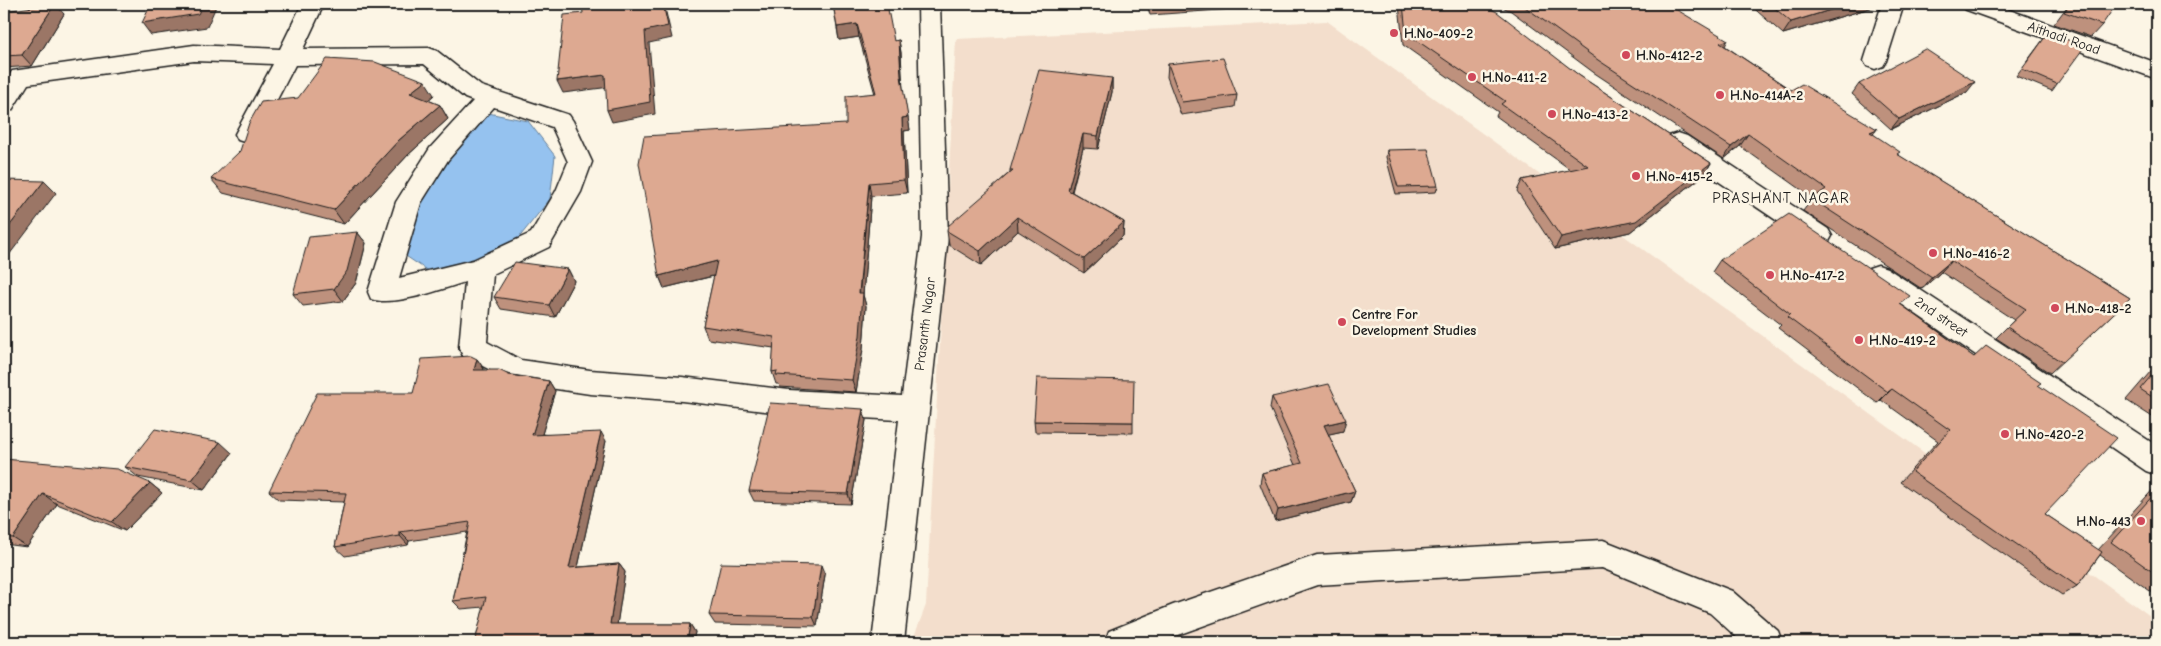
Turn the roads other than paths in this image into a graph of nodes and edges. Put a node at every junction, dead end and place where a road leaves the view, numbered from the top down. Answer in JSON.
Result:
{"nodes":[{"id":1,"x":313,"y":4,"type":"edge"},
{"id":2,"x":929,"y":4,"type":"edge"},
{"id":3,"x":1893,"y":4,"type":"edge"},
{"id":4,"x":1972,"y":4,"type":"edge"},
{"id":5,"x":288,"y":57,"type":"junction"},
{"id":6,"x":1875,"y":61,"type":"dead end"},
{"id":7,"x":2157,"y":71,"type":"edge"},
{"id":8,"x":12,"y":78,"type":"edge"},
{"id":9,"x":490,"y":97,"type":"junction"},
{"id":10,"x":4,"y":104,"type":"edge"},
{"id":11,"x":1659,"y":129,"type":"edge"},
{"id":12,"x":246,"y":137,"type":"edge"},
{"id":13,"x":480,"y":268,"type":"junction"},
{"id":14,"x":915,"y":409,"type":"junction"},
{"id":15,"x":2157,"y":462,"type":"edge"},
{"id":16,"x":888,"y":642,"type":"edge"},
{"id":17,"x":1121,"y":642,"type":"edge"},
{"id":18,"x":1766,"y":642,"type":"edge"}],
"edges":[{"from":1,"to":5,"type":"street"},
{"from":2,"to":14,"type":"street","name":"Prasanth Nagar"},
{"from":3,"to":6,"type":"street"},
{"from":4,"to":7,"type":"street","name":"Aithadi Road"},
{"from":5,"to":8,"type":"street"},
{"from":5,"to":9,"type":"street"},
{"from":5,"to":12,"type":"street"},
{"from":8,"to":10,"type":"street"},
{"from":9,"to":13,"type":"street"},
{"from":9,"to":13,"type":"street"},
{"from":11,"to":15,"type":"street","name":"2nd street"},
{"from":13,"to":14,"type":"street"},
{"from":14,"to":16,"type":"street","name":"Prasanth Nagar"},
{"from":17,"to":18,"type":"street"}]}
